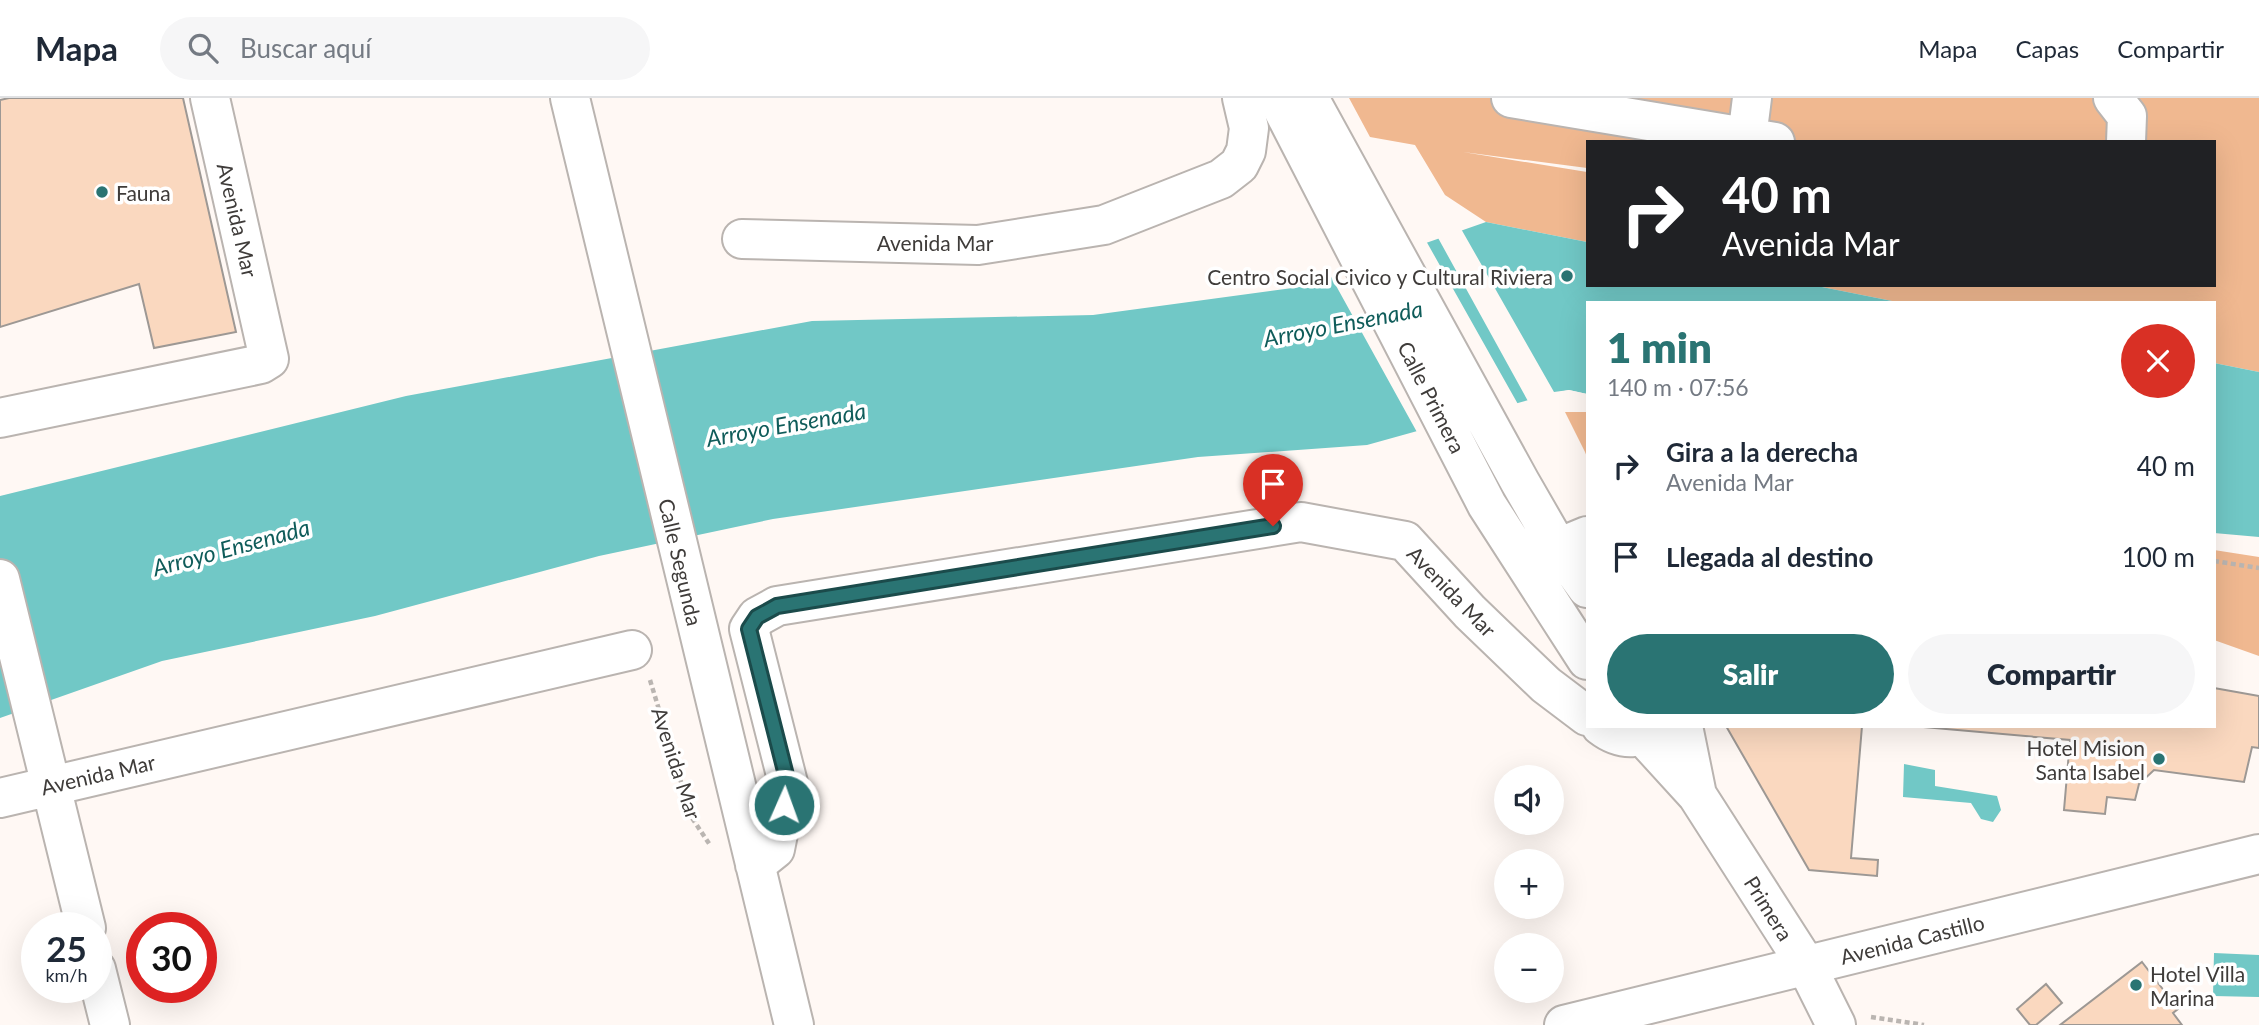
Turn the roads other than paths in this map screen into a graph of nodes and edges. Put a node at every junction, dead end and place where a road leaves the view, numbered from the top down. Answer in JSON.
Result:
{"nodes":[{"id":1,"x":210,"y":98,"type":"edge"},
{"id":2,"x":570,"y":98,"type":"edge"},
{"id":3,"x":1242,"y":98,"type":"edge"},
{"id":4,"x":1511,"y":98,"type":"edge"},
{"id":5,"x":1752,"y":98,"type":"edge"},
{"id":6,"x":2113,"y":98,"type":"edge"},
{"id":7,"x":1292,"y":107,"type":"edge"},
{"id":8,"x":1761,"y":140,"type":"edge"},
{"id":9,"x":2126,"y":140,"type":"edge"},
{"id":10,"x":1327,"y":161,"type":"junction"},
{"id":11,"x":742,"y":239,"type":"dead end"},
{"id":12,"x":0,"y":418,"type":"edge"},
{"id":13,"x":1573,"y":542,"type":"edge"},
{"id":14,"x":0,"y":579,"type":"edge"},
{"id":15,"x":1586,"y":585,"type":"edge"},
{"id":16,"x":632,"y":650,"type":"road end"},
{"id":17,"x":1586,"y":658,"type":"edge"},
{"id":18,"x":1586,"y":715,"type":"edge"},
{"id":19,"x":1604,"y":728,"type":"edge"},
{"id":20,"x":1683,"y":728,"type":"edge"},
{"id":21,"x":1647,"y":730,"type":"edge"},
{"id":22,"x":46,"y":768,"type":"junction"},
{"id":23,"x":1697,"y":795,"type":"junction"},
{"id":24,"x":0,"y":798,"type":"edge"},
{"id":25,"x":2259,"y":854,"type":"edge"},
{"id":26,"x":755,"y":866,"type":"junction"},
{"id":27,"x":82,"y":912,"type":"edge"},
{"id":28,"x":1806,"y":965,"type":"junction"},
{"id":29,"x":104,"y":1003,"type":"edge"},
{"id":30,"x":1851,"y":1021,"type":"edge"},
{"id":31,"x":110,"y":1025,"type":"edge"},
{"id":32,"x":794,"y":1025,"type":"edge"},
{"id":33,"x":1564,"y":1025,"type":"edge"}],
"edges":[{"from":1,"to":12,"type":"street","name":"Avenida Mar"},
{"from":2,"to":26,"type":"street","name":"Calle Segunda"},
{"from":3,"to":11,"type":"street","name":"Avenida Mar"},
{"from":4,"to":8,"type":"street"},
{"from":5,"to":8,"type":"street"},
{"from":6,"to":9,"type":"street"},
{"from":7,"to":10,"type":"street","name":"Calle Primera"},
{"from":10,"to":13,"type":"street","name":"Calle Primera"},
{"from":10,"to":17,"type":"street","name":"Calle Primera"},
{"from":13,"to":15,"type":"street","name":"Calle Primera"},
{"from":14,"to":22,"type":"street"},
{"from":16,"to":22,"type":"street","name":"Avenida Mar"},
{"from":18,"to":26,"type":"street","name":"Avenida Mar"},
{"from":19,"to":21,"type":"street"},
{"from":20,"to":23,"type":"street"},
{"from":21,"to":23,"type":"street"},
{"from":22,"to":24,"type":"street","name":"Avenida Mar"},
{"from":22,"to":27,"type":"street"},
{"from":23,"to":28,"type":"street","name":"Primera"},
{"from":25,"to":28,"type":"street","name":"Avenida Castillo"},
{"from":26,"to":32,"type":"street","name":"Calle Segunda"},
{"from":28,"to":30,"type":"street","name":"Primera"},
{"from":28,"to":33,"type":"street","name":"Avenida Castillo"},
{"from":29,"to":31,"type":"street"}]}
